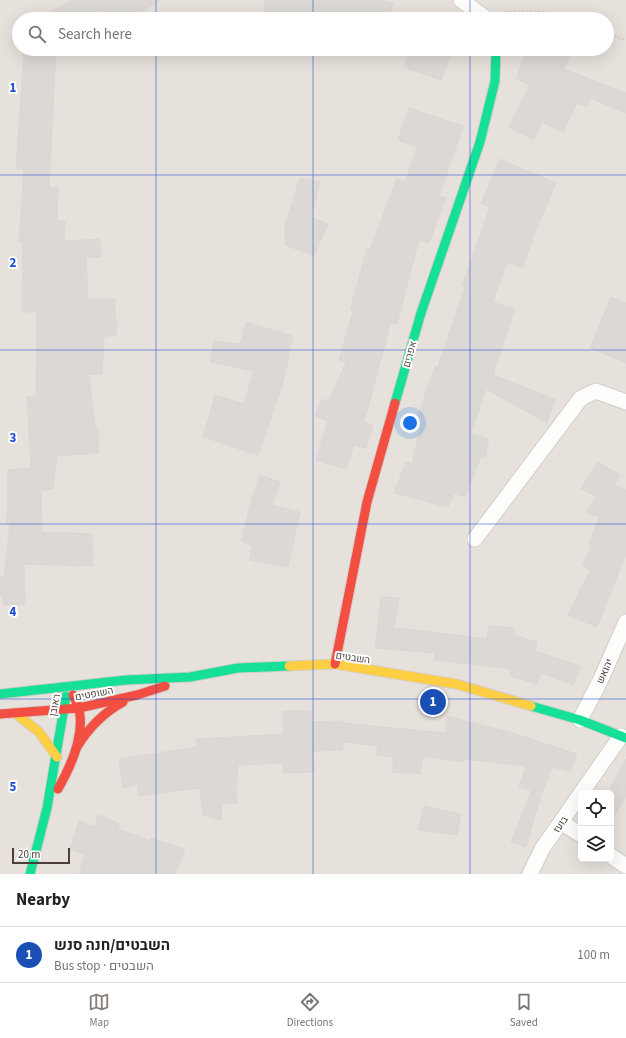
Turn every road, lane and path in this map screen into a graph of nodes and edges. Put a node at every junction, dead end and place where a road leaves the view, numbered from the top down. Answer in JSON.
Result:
{"nodes":[{"id":1,"x":461,"y":0,"type":"edge"},
{"id":2,"x":478,"y":12,"type":"edge"},
{"id":3,"x":508,"y":12,"type":"edge"},
{"id":4,"x":543,"y":12,"type":"edge"},
{"id":5,"x":614,"y":36,"type":"edge"},
{"id":6,"x":626,"y":40,"type":"edge"},
{"id":7,"x":496,"y":56,"type":"edge"},
{"id":8,"x":626,"y":402,"type":"edge"},
{"id":9,"x":475,"y":539,"type":"dead end"},
{"id":10,"x":626,"y":622,"type":"edge"},
{"id":11,"x":335,"y":664,"type":"junction"},
{"id":12,"x":190,"y":677,"type":"junction"},
{"id":13,"x":69,"y":687,"type":"junction"},
{"id":14,"x":0,"y":694,"type":"edge"},
{"id":15,"x":137,"y":695,"type":"junction"},
{"id":16,"x":79,"y":708,"type":"junction"},
{"id":17,"x":64,"y":709,"type":"junction"},
{"id":18,"x":15,"y":713,"type":"junction"},
{"id":19,"x":0,"y":714,"type":"edge"},
{"id":20,"x":580,"y":720,"type":"junction"},
{"id":21,"x":623,"y":737,"type":"edge"},
{"id":22,"x":75,"y":751,"type":"junction"},
{"id":23,"x":56,"y":757,"type":"junction"},
{"id":24,"x":47,"y":808,"type":"junction"},
{"id":25,"x":561,"y":822,"type":"junction"},
{"id":26,"x":578,"y":833,"type":"edge"},
{"id":27,"x":614,"y":858,"type":"edge"},
{"id":28,"x":626,"y":866,"type":"edge"},
{"id":29,"x":30,"y":874,"type":"edge"},
{"id":30,"x":530,"y":874,"type":"edge"}],
"edges":[{"from":1,"to":2,"type":"street"},
{"from":3,"to":4,"type":"path"},
{"from":5,"to":6,"type":"path"},
{"from":7,"to":11,"type":"street","name":"אפרים"},
{"from":8,"to":9,"type":"street"},
{"from":10,"to":20,"type":"street","name":"יהואש"},
{"from":11,"to":12,"type":"street","name":"השבטים"},
{"from":11,"to":20,"type":"street","name":"השבטים"},
{"from":12,"to":13,"type":"street","name":"השבטים"},
{"from":12,"to":15,"type":"street","name":"השופטים"},
{"from":13,"to":14,"type":"street","name":"השופטים"},
{"from":13,"to":16,"type":"street","name":"ראובן"},
{"from":13,"to":17,"type":"street","name":"ראובן"},
{"from":15,"to":16,"type":"street","name":"השופטים"},
{"from":15,"to":22,"type":"street"},
{"from":16,"to":17,"type":"street","name":"השופטים"},
{"from":16,"to":22,"type":"street","name":"ראובן"},
{"from":17,"to":18,"type":"street","name":"השופטים"},
{"from":17,"to":23,"type":"street","name":"ראובן"},
{"from":18,"to":19,"type":"street","name":"השופטים"},
{"from":18,"to":23,"type":"street"},
{"from":20,"to":21,"type":"street","name":"השבטים"},
{"from":21,"to":25,"type":"street","name":"בועז"},
{"from":22,"to":24,"type":"street","name":"ראובן"},
{"from":23,"to":24,"type":"street","name":"ראובן"},
{"from":24,"to":29,"type":"street","name":"ראובן"},
{"from":25,"to":26,"type":"street"},
{"from":25,"to":30,"type":"street","name":"בועז"},
{"from":27,"to":28,"type":"street"}]}
